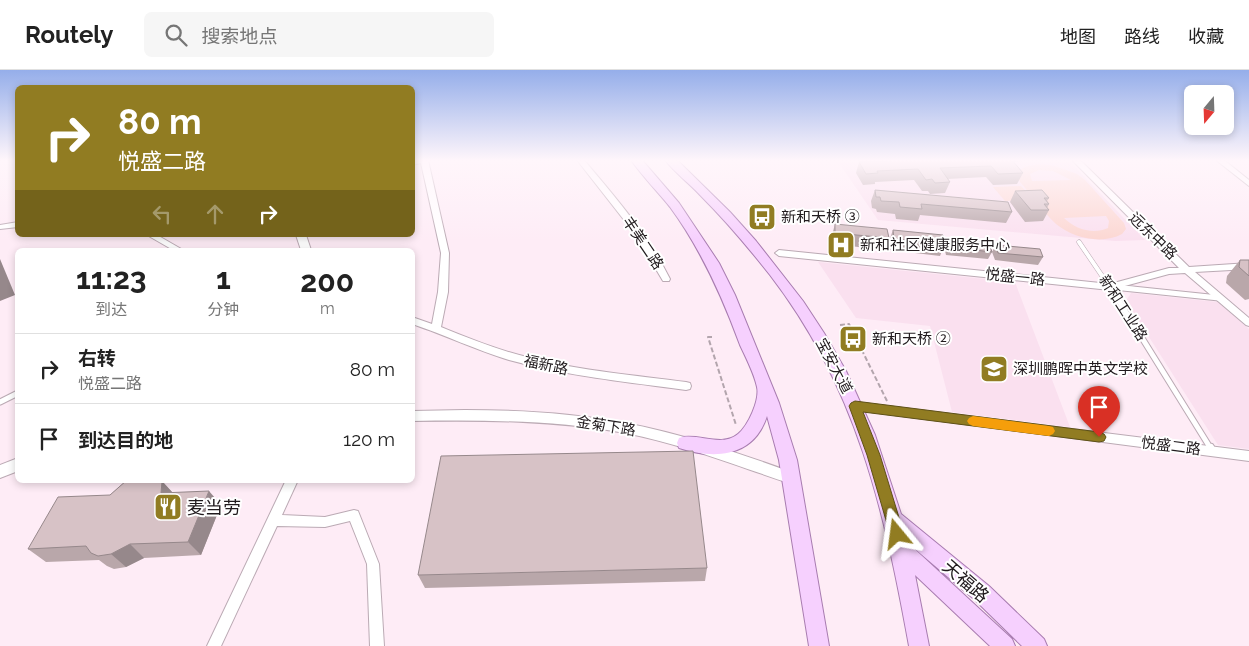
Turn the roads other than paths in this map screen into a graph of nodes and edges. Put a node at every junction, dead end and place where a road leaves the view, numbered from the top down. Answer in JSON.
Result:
{"nodes":[{"id":1,"x":430,"y":187,"type":"edge"},
{"id":2,"x":601,"y":187,"type":"edge"},
{"id":3,"x":659,"y":187,"type":"edge"},
{"id":4,"x":698,"y":187,"type":"edge"},
{"id":5,"x":1102,"y":187,"type":"edge"},
{"id":6,"x":15,"y":224,"type":"edge"},
{"id":7,"x":0,"y":227,"type":"edge"},
{"id":8,"x":155,"y":237,"type":"edge"},
{"id":9,"x":1079,"y":242,"type":"dead end"},
{"id":10,"x":175,"y":248,"type":"edge"},
{"id":11,"x":779,"y":253,"type":"dead end"},
{"id":12,"x":1249,"y":266,"type":"edge"},
{"id":13,"x":1187,"y":270,"type":"junction"},
{"id":14,"x":666,"y":279,"type":"dead end"},
{"id":15,"x":1110,"y":287,"type":"junction"},
{"id":16,"x":1220,"y":298,"type":"junction"},
{"id":17,"x":415,"y":321,"type":"edge"},
{"id":18,"x":1249,"y":323,"type":"edge"},
{"id":19,"x":436,"y":328,"type":"junction"},
{"id":20,"x":686,"y":386,"type":"dead end"},
{"id":21,"x":765,"y":389,"type":"junction"},
{"id":22,"x":15,"y":394,"type":"edge"},
{"id":23,"x":0,"y":402,"type":"edge"},
{"id":24,"x":855,"y":406,"type":"junction"},
{"id":25,"x":415,"y":416,"type":"edge"},
{"id":26,"x":684,"y":443,"type":"junction"},
{"id":27,"x":1214,"y":452,"type":"junction"},
{"id":28,"x":1249,"y":456,"type":"edge"},
{"id":29,"x":15,"y":465,"type":"edge"},
{"id":30,"x":0,"y":472,"type":"edge"},
{"id":31,"x":792,"y":478,"type":"junction"},
{"id":32,"x":290,"y":483,"type":"edge"},
{"id":33,"x":893,"y":519,"type":"junction"},
{"id":34,"x":272,"y":520,"type":"junction"},
{"id":35,"x":901,"y":549,"type":"junction"},
{"id":36,"x":214,"y":646,"type":"edge"},
{"id":37,"x":377,"y":646,"type":"edge"},
{"id":38,"x":819,"y":646,"type":"edge"},
{"id":39,"x":920,"y":646,"type":"edge"},
{"id":40,"x":1005,"y":646,"type":"edge"},
{"id":41,"x":1037,"y":646,"type":"edge"}],
"edges":[{"from":1,"to":19,"type":"street"},
{"from":2,"to":14,"type":"street","name":"丰美二路"},
{"from":3,"to":21,"type":"main road"},
{"from":4,"to":24,"type":"main road","name":"宝安大道"},
{"from":5,"to":13,"type":"street","name":"远东中路"},
{"from":6,"to":7,"type":"street"},
{"from":8,"to":10,"type":"street"},
{"from":9,"to":15,"type":"lane","name":"新和工业路"},
{"from":11,"to":15,"type":"street","name":"悦盛一路"},
{"from":12,"to":13,"type":"street","name":"悦盛一路"},
{"from":13,"to":15,"type":"street","name":"悦盛一路"},
{"from":13,"to":16,"type":"street","name":"远东中路"},
{"from":15,"to":16,"type":"lane"},
{"from":15,"to":27,"type":"lane","name":"新和工业路"},
{"from":16,"to":18,"type":"street","name":"远东中路"},
{"from":17,"to":19,"type":"street","name":"福新路"},
{"from":19,"to":20,"type":"street","name":"福新路"},
{"from":21,"to":26,"type":"main road"},
{"from":21,"to":31,"type":"main road"},
{"from":22,"to":23,"type":"lane"},
{"from":24,"to":27,"type":"street","name":"悦盛二路"},
{"from":24,"to":33,"type":"main road","name":"宝安大道"},
{"from":25,"to":26,"type":"street","name":"金菊下路"},
{"from":26,"to":31,"type":"street","name":"金菊下路"},
{"from":27,"to":28,"type":"street","name":"悦盛二路"},
{"from":29,"to":30,"type":"street"},
{"from":31,"to":38,"type":"main road"},
{"from":32,"to":34,"type":"street"},
{"from":33,"to":35,"type":"main road","name":"宝安大道"},
{"from":33,"to":41,"type":"main road","name":"天福路"},
{"from":34,"to":36,"type":"street"},
{"from":34,"to":37,"type":"street"},
{"from":35,"to":39,"type":"main road","name":"宝安大道"},
{"from":35,"to":40,"type":"main road","name":"天福路"}]}
